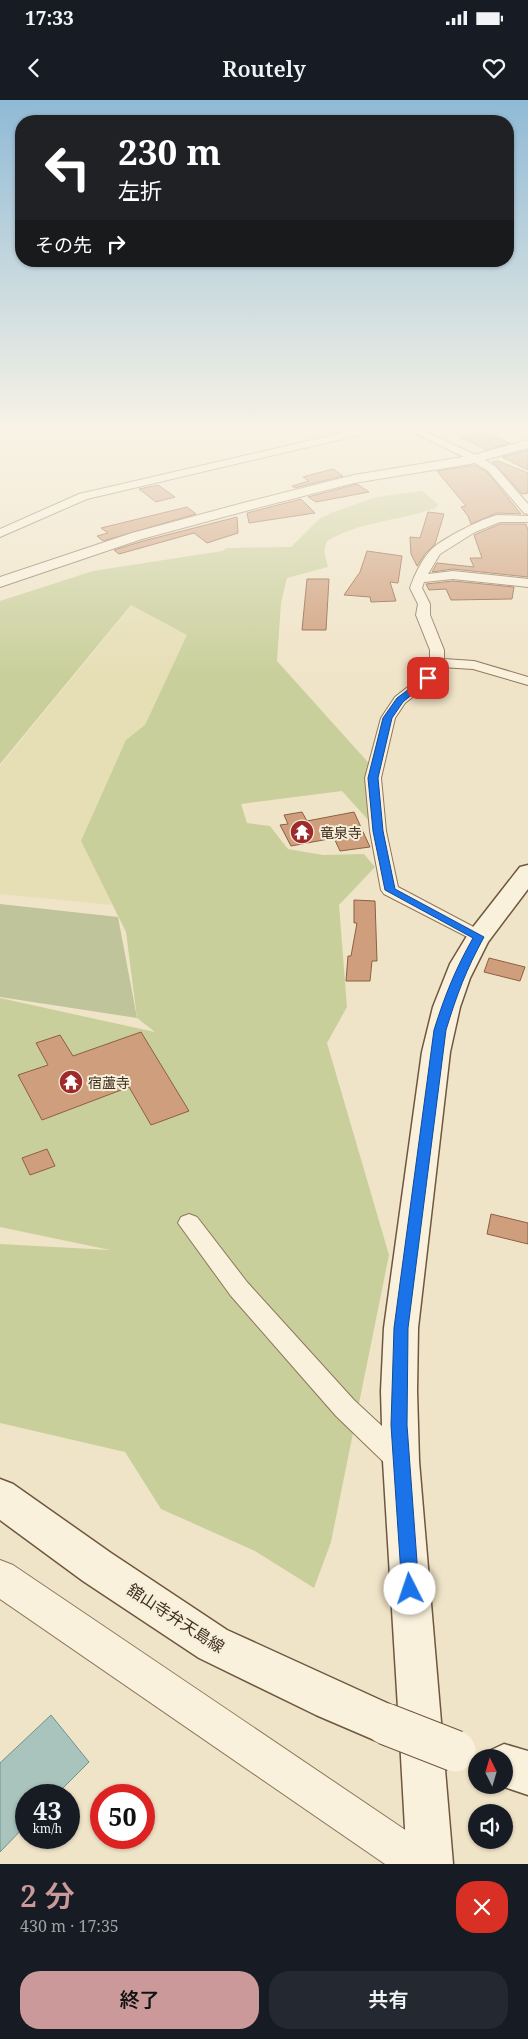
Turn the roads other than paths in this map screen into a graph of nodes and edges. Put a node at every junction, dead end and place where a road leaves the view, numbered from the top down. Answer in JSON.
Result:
{"nodes":[{"id":1,"x":46,"y":512,"type":"edge"},
{"id":2,"x":227,"y":512,"type":"edge"},
{"id":3,"x":528,"y":519,"type":"edge"},
{"id":4,"x":0,"y":533,"type":"edge"},
{"id":5,"x":419,"y":579,"type":"junction"},
{"id":6,"x":0,"y":582,"type":"edge"},
{"id":7,"x":528,"y":583,"type":"edge"},
{"id":8,"x":436,"y":663,"type":"junction"},
{"id":9,"x":528,"y":681,"type":"edge"},
{"id":10,"x":528,"y":872,"type":"edge"},
{"id":11,"x":479,"y":937,"type":"junction"},
{"id":12,"x":190,"y":1223,"type":"dead end"},
{"id":13,"x":401,"y":1461,"type":"junction"},
{"id":14,"x":0,"y":1497,"type":"edge"},
{"id":15,"x":0,"y":1578,"type":"edge"},
{"id":16,"x":466,"y":1754,"type":"edge"},
{"id":17,"x":513,"y":1769,"type":"edge"},
{"id":18,"x":528,"y":1773,"type":"edge"},
{"id":19,"x":421,"y":1864,"type":"edge"},
{"id":20,"x":430,"y":1864,"type":"edge"}],
"edges":[{"from":1,"to":4,"type":"street"},
{"from":2,"to":6,"type":"street"},
{"from":3,"to":5,"type":"street"},
{"from":5,"to":7,"type":"street"},
{"from":5,"to":8,"type":"street"},
{"from":8,"to":9,"type":"street"},
{"from":8,"to":11,"type":"street"},
{"from":10,"to":11,"type":"main road"},
{"from":11,"to":13,"type":"main road"},
{"from":12,"to":13,"type":"street"},
{"from":13,"to":20,"type":"main road"},
{"from":14,"to":16,"type":"main road","name":"舘山寺弁天島線","bridge":true},
{"from":15,"to":19,"type":"street"},
{"from":17,"to":18,"type":"main road"}]}
